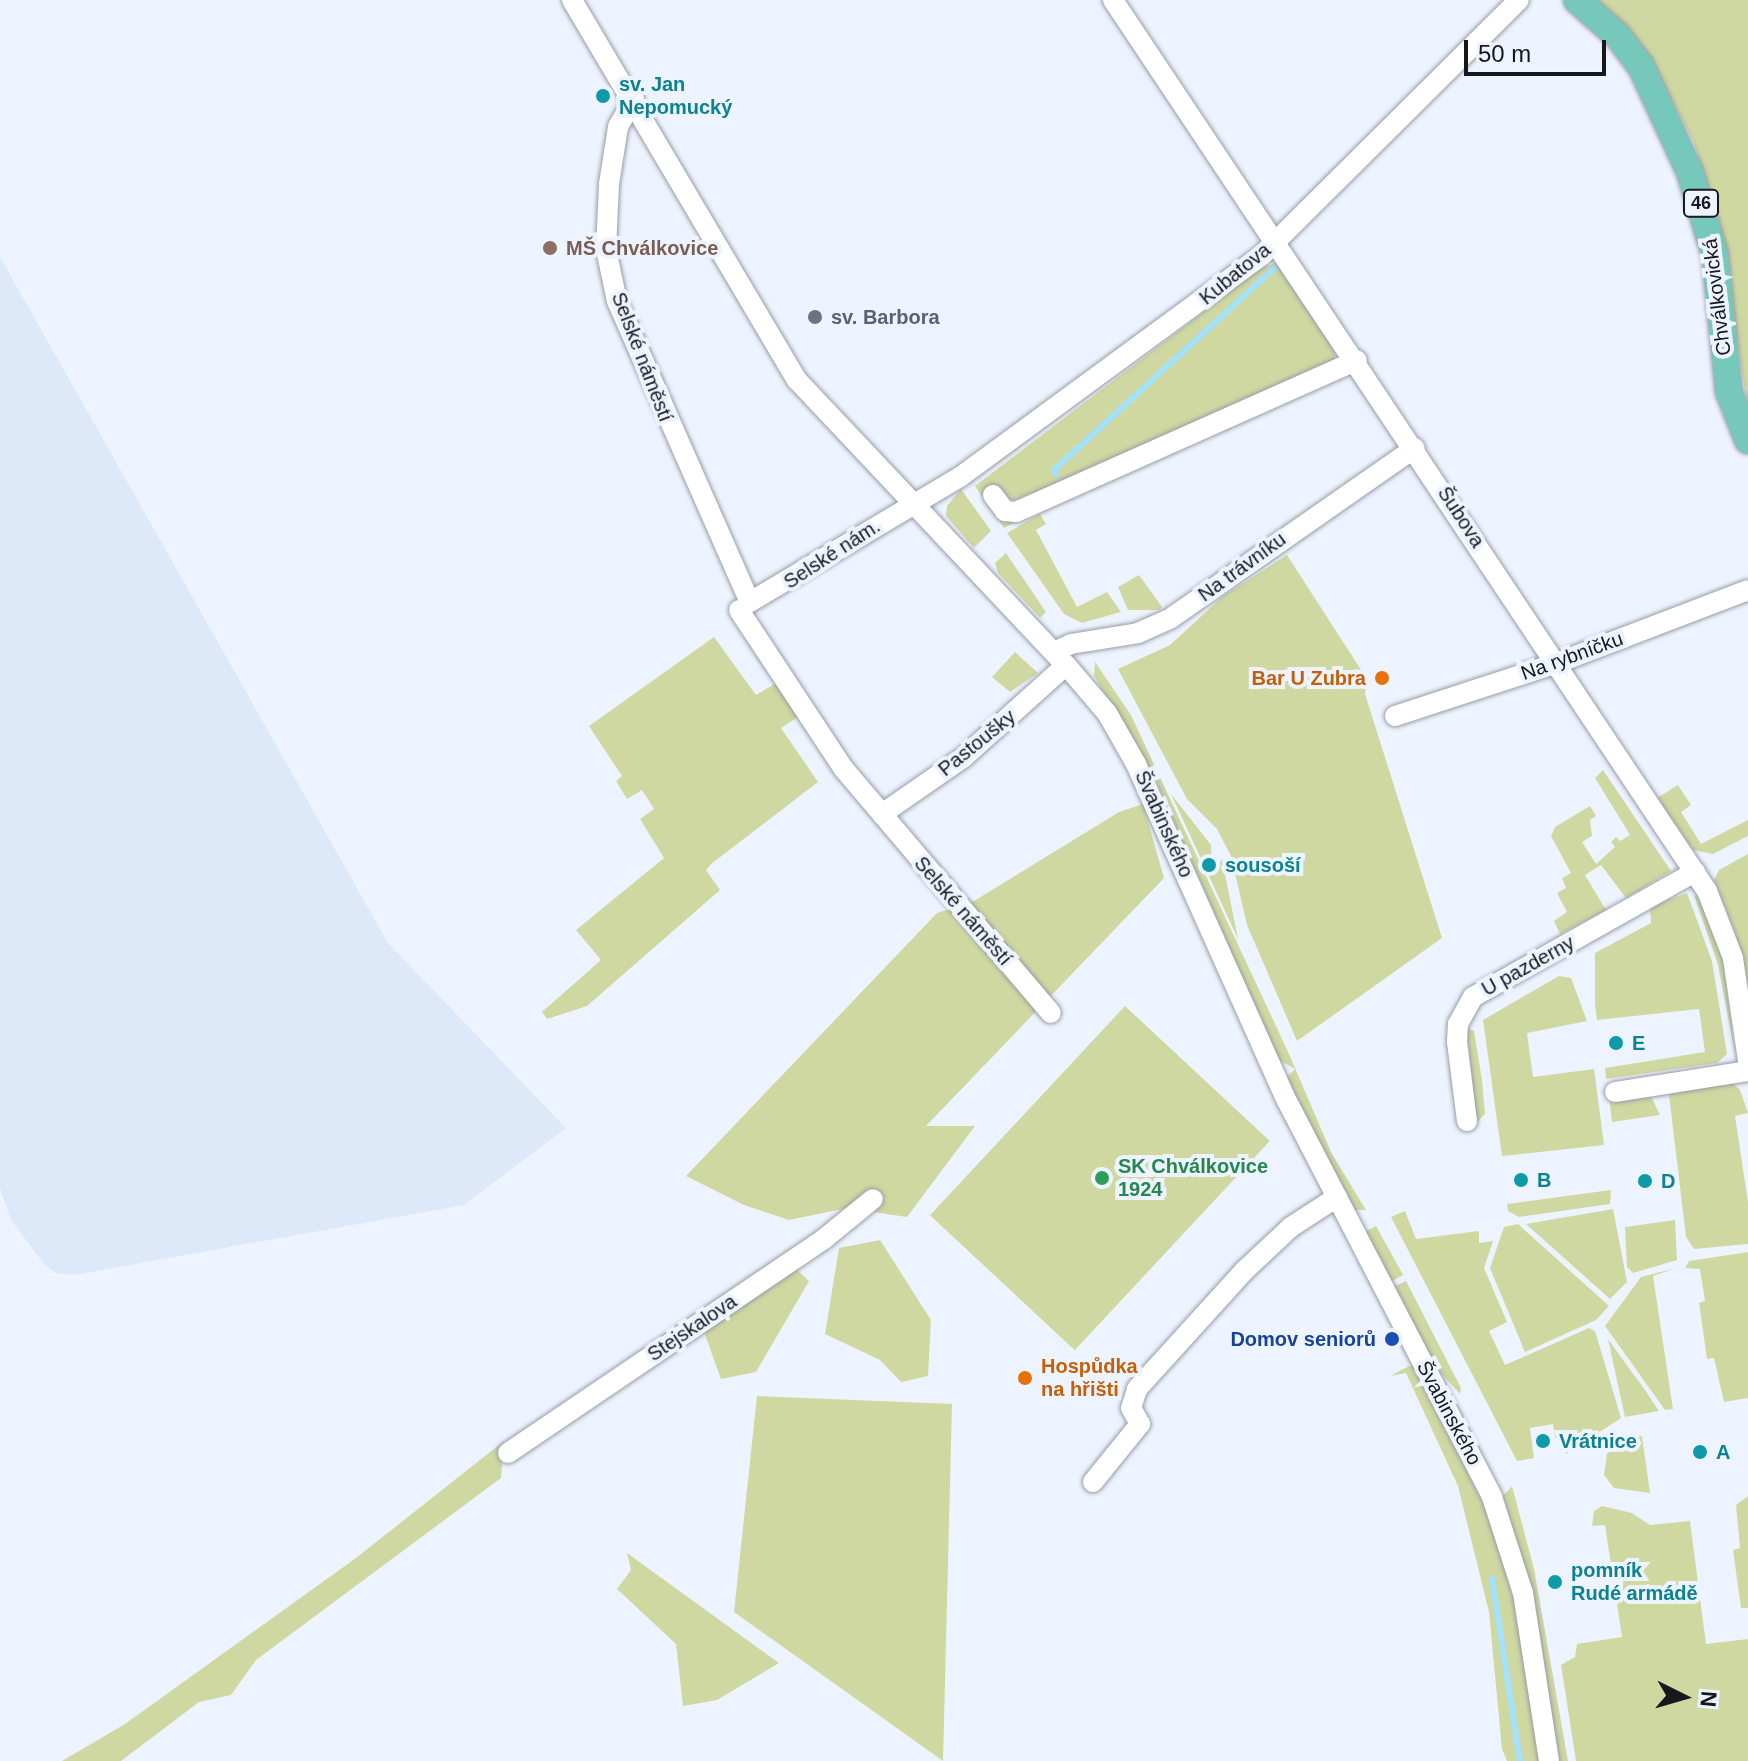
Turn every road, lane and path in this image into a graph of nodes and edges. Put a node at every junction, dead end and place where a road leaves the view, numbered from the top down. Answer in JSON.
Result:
{"nodes":[{"id":1,"x":572,"y":0,"type":"edge"},
{"id":2,"x":1113,"y":0,"type":"edge"},
{"id":3,"x":1519,"y":0,"type":"edge"},
{"id":4,"x":1577,"y":0,"type":"edge"},
{"id":5,"x":634,"y":99,"type":"junction"},
{"id":6,"x":1277,"y":240,"type":"junction"},
{"id":7,"x":1357,"y":360,"type":"junction"},
{"id":8,"x":1748,"y":440,"type":"edge"},
{"id":9,"x":1415,"y":448,"type":"junction"},
{"id":10,"x":993,"y":495,"type":"dead end"},
{"id":11,"x":913,"y":503,"type":"junction"},
{"id":12,"x":1748,"y":590,"type":"edge"},
{"id":13,"x":744,"y":606,"type":"junction"},
{"id":14,"x":1060,"y":659,"type":"junction"},
{"id":15,"x":1557,"y":663,"type":"junction"},
{"id":16,"x":1395,"y":716,"type":"dead end"},
{"id":17,"x":882,"y":814,"type":"junction"},
{"id":18,"x":1695,"y":872,"type":"junction"},
{"id":19,"x":1051,"y":1013,"type":"dead end"},
{"id":20,"x":1748,"y":1061,"type":"edge"},
{"id":21,"x":1748,"y":1071,"type":"edge"},
{"id":22,"x":1615,"y":1092,"type":"dead end"},
{"id":23,"x":1467,"y":1121,"type":"dead end"},
{"id":24,"x":1337,"y":1197,"type":"junction"},
{"id":25,"x":873,"y":1199,"type":"dead end"},
{"id":26,"x":508,"y":1453,"type":"dead end"},
{"id":27,"x":1093,"y":1482,"type":"dead end"},
{"id":28,"x":1549,"y":1761,"type":"edge"}],
"edges":[{"from":1,"to":5,"type":"street"},
{"from":2,"to":6,"type":"street","name":"Šubova"},
{"from":3,"to":6,"type":"street","name":"Kubatova"},
{"from":4,"to":8,"type":"main road","name":"Chválkovická","number":"46"},
{"from":5,"to":11,"type":"street"},
{"from":5,"to":13,"type":"street","name":"Selské náměstí"},
{"from":6,"to":7,"type":"street","name":"Šubova"},
{"from":6,"to":11,"type":"street","name":"Kubatova"},
{"from":7,"to":9,"type":"street","name":"Šubova"},
{"from":7,"to":10,"type":"street"},
{"from":9,"to":14,"type":"street","name":"Na trávníku"},
{"from":9,"to":15,"type":"street","name":"Šubova"},
{"from":11,"to":13,"type":"street","name":"Selské nám."},
{"from":11,"to":14,"type":"street","name":"Švabinského"},
{"from":12,"to":15,"type":"street","name":"Na rybníčku"},
{"from":13,"to":17,"type":"street","name":"Selské náměstí"},
{"from":14,"to":17,"type":"street","name":"Pastoušky"},
{"from":14,"to":24,"type":"street","name":"Švabinského"},
{"from":15,"to":16,"type":"street","name":"Na rybníčku"},
{"from":15,"to":18,"type":"street","name":"Šubova"},
{"from":17,"to":19,"type":"street","name":"Selské náměstí"},
{"from":18,"to":20,"type":"street","name":"Šubova"},
{"from":18,"to":23,"type":"street","name":"U pazderny"},
{"from":21,"to":22,"type":"street"},
{"from":24,"to":27,"type":"street"},
{"from":24,"to":28,"type":"street","name":"Švabinského"},
{"from":25,"to":26,"type":"street","name":"Stejskalova"}]}
